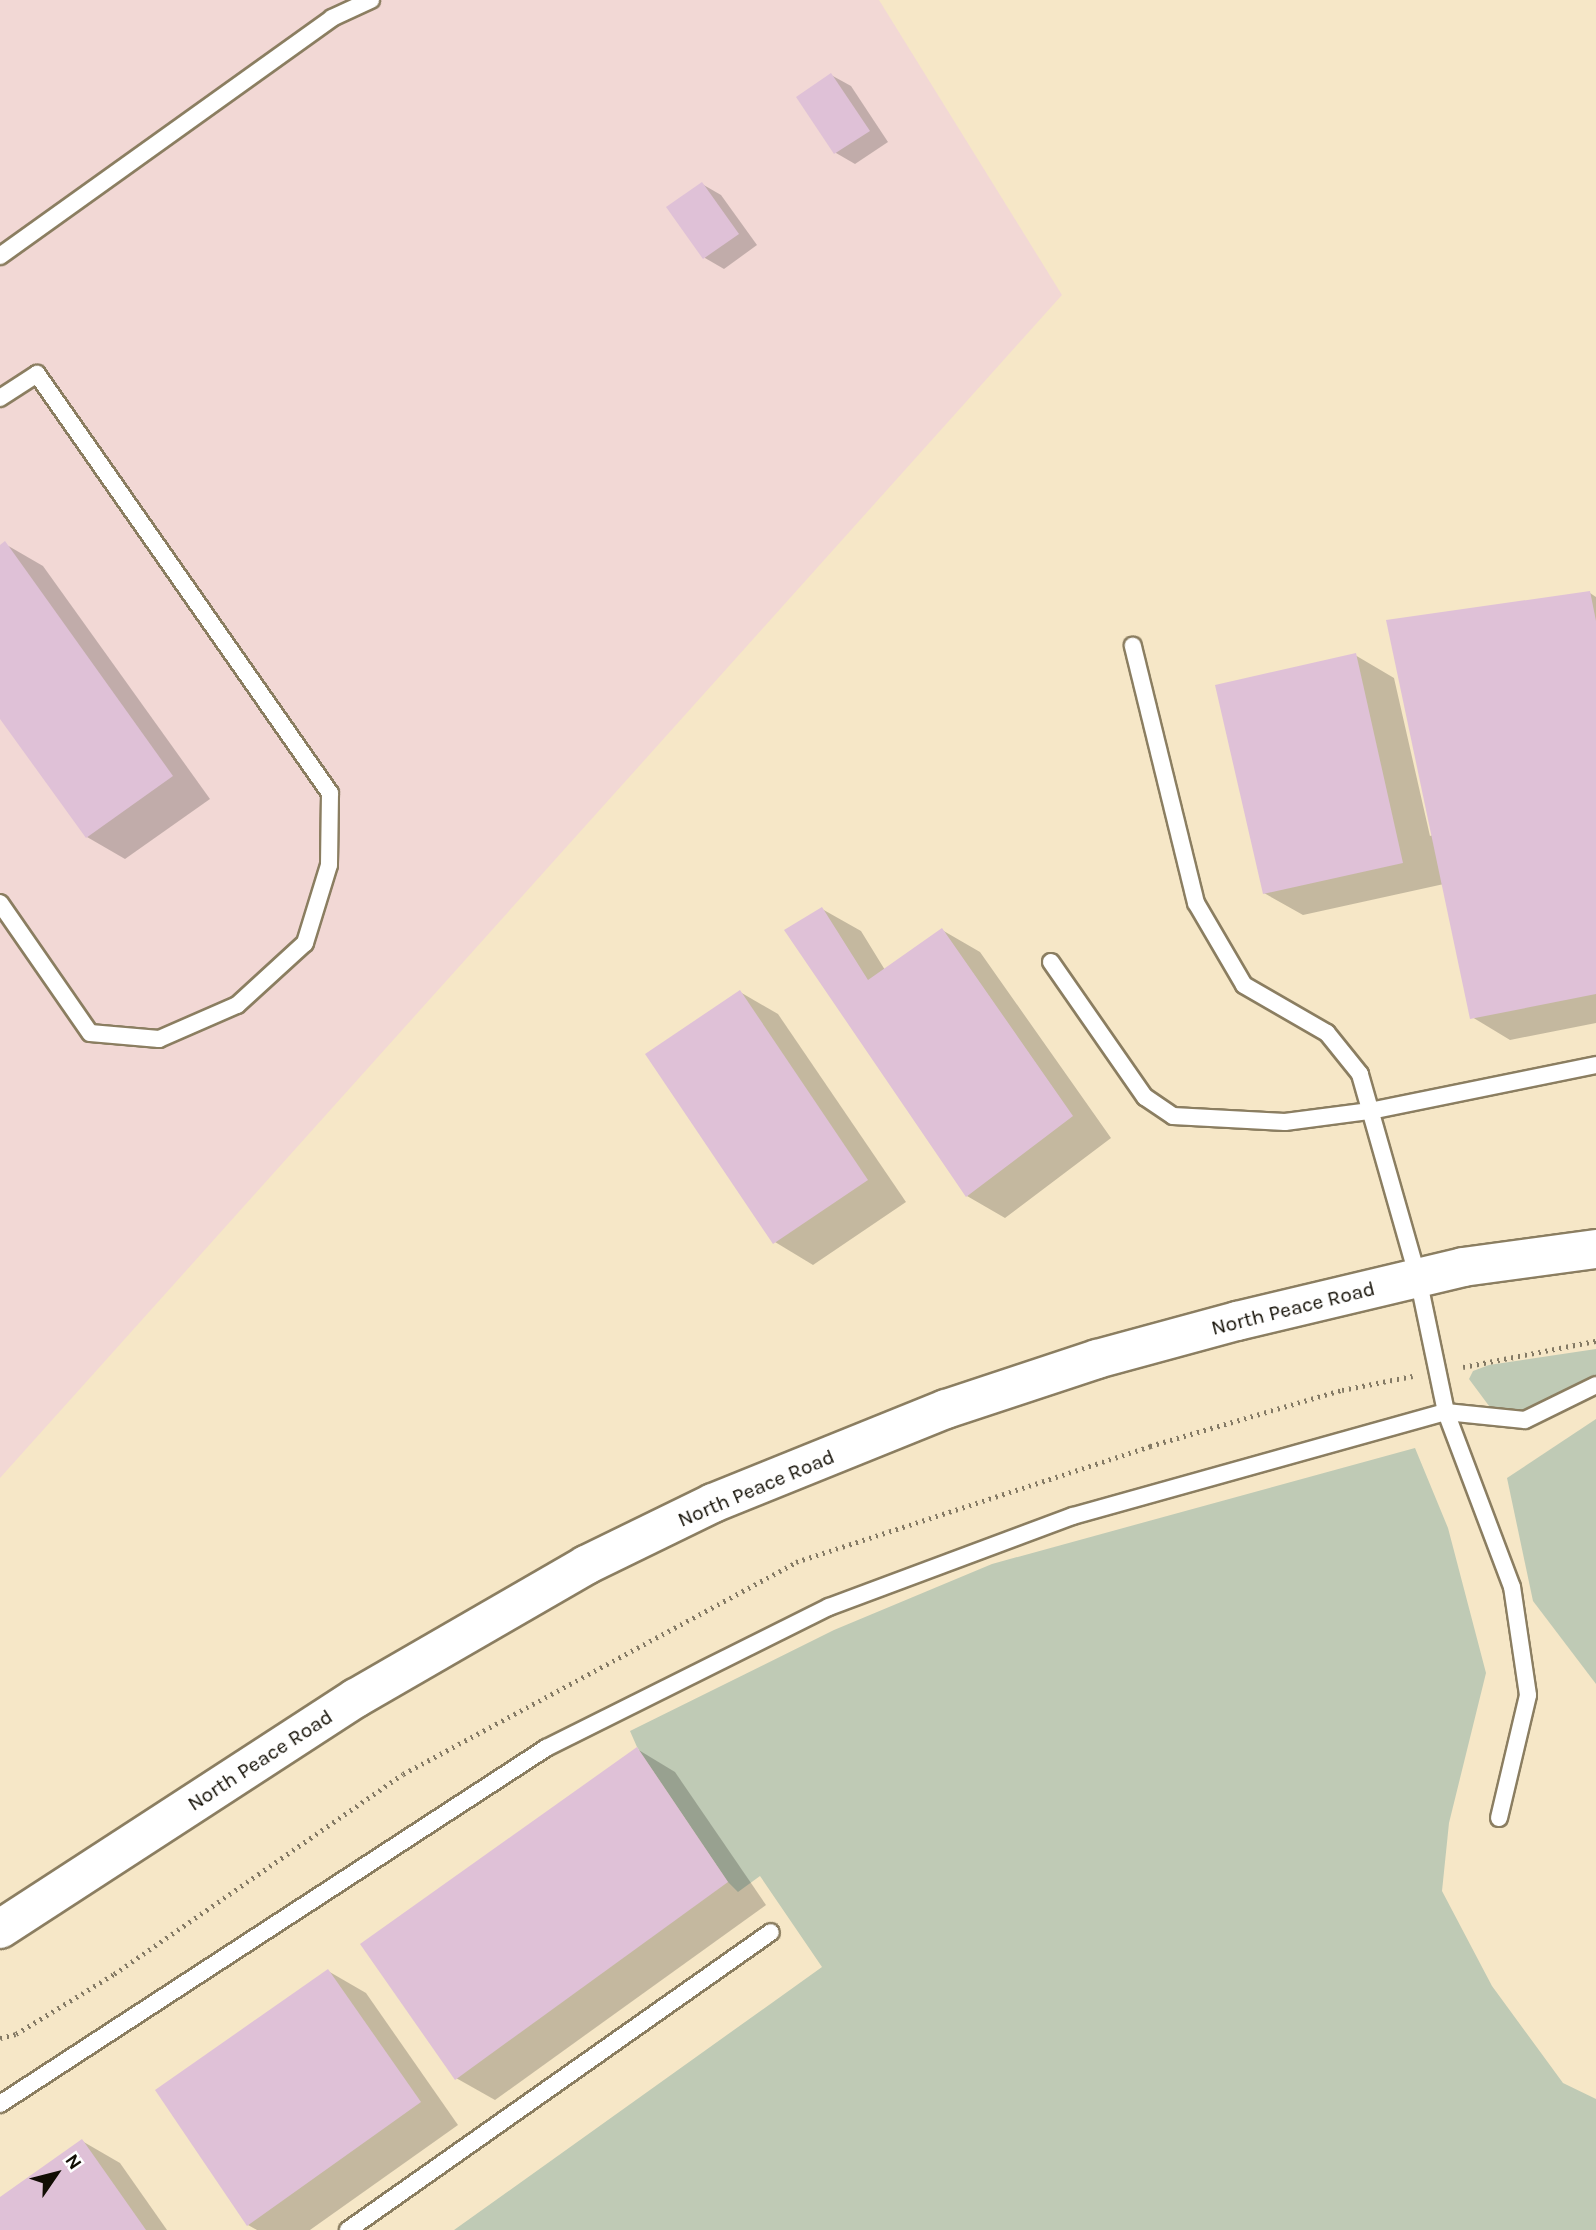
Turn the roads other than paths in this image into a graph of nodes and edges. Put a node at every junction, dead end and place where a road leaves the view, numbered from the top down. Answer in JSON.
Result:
{"nodes":[{"id":1,"x":371,"y":0,"type":"edge"},
{"id":2,"x":0,"y":256,"type":"edge"},
{"id":3,"x":0,"y":398,"type":"edge"},
{"id":4,"x":1133,"y":646,"type":"dead end"},
{"id":5,"x":0,"y":903,"type":"edge"},
{"id":6,"x":1051,"y":962,"type":"dead end"},
{"id":7,"x":1596,"y":1065,"type":"edge"},
{"id":8,"x":1370,"y":1111,"type":"junction"},
{"id":9,"x":1596,"y":1249,"type":"edge"},
{"id":10,"x":1418,"y":1278,"type":"junction"},
{"id":11,"x":1596,"y":1385,"type":"edge"},
{"id":12,"x":1446,"y":1412,"type":"junction"},
{"id":13,"x":1499,"y":1818,"type":"dead end"},
{"id":14,"x":0,"y":1929,"type":"edge"},
{"id":15,"x":771,"y":1932,"type":"dead end"},
{"id":16,"x":0,"y":2104,"type":"edge"},
{"id":17,"x":348,"y":2230,"type":"edge"}],
"edges":[{"from":1,"to":2,"type":"lane"},
{"from":3,"to":5,"type":"lane"},
{"from":4,"to":8,"type":"lane"},
{"from":6,"to":8,"type":"lane"},
{"from":7,"to":8,"type":"lane"},
{"from":8,"to":10,"type":"lane"},
{"from":9,"to":10,"type":"main road","name":"North Peace Road"},
{"from":10,"to":12,"type":"lane"},
{"from":10,"to":14,"type":"main road","name":"North Peace Road"},
{"from":11,"to":12,"type":"lane"},
{"from":12,"to":13,"type":"lane"},
{"from":12,"to":16,"type":"lane"},
{"from":15,"to":17,"type":"lane"}]}
